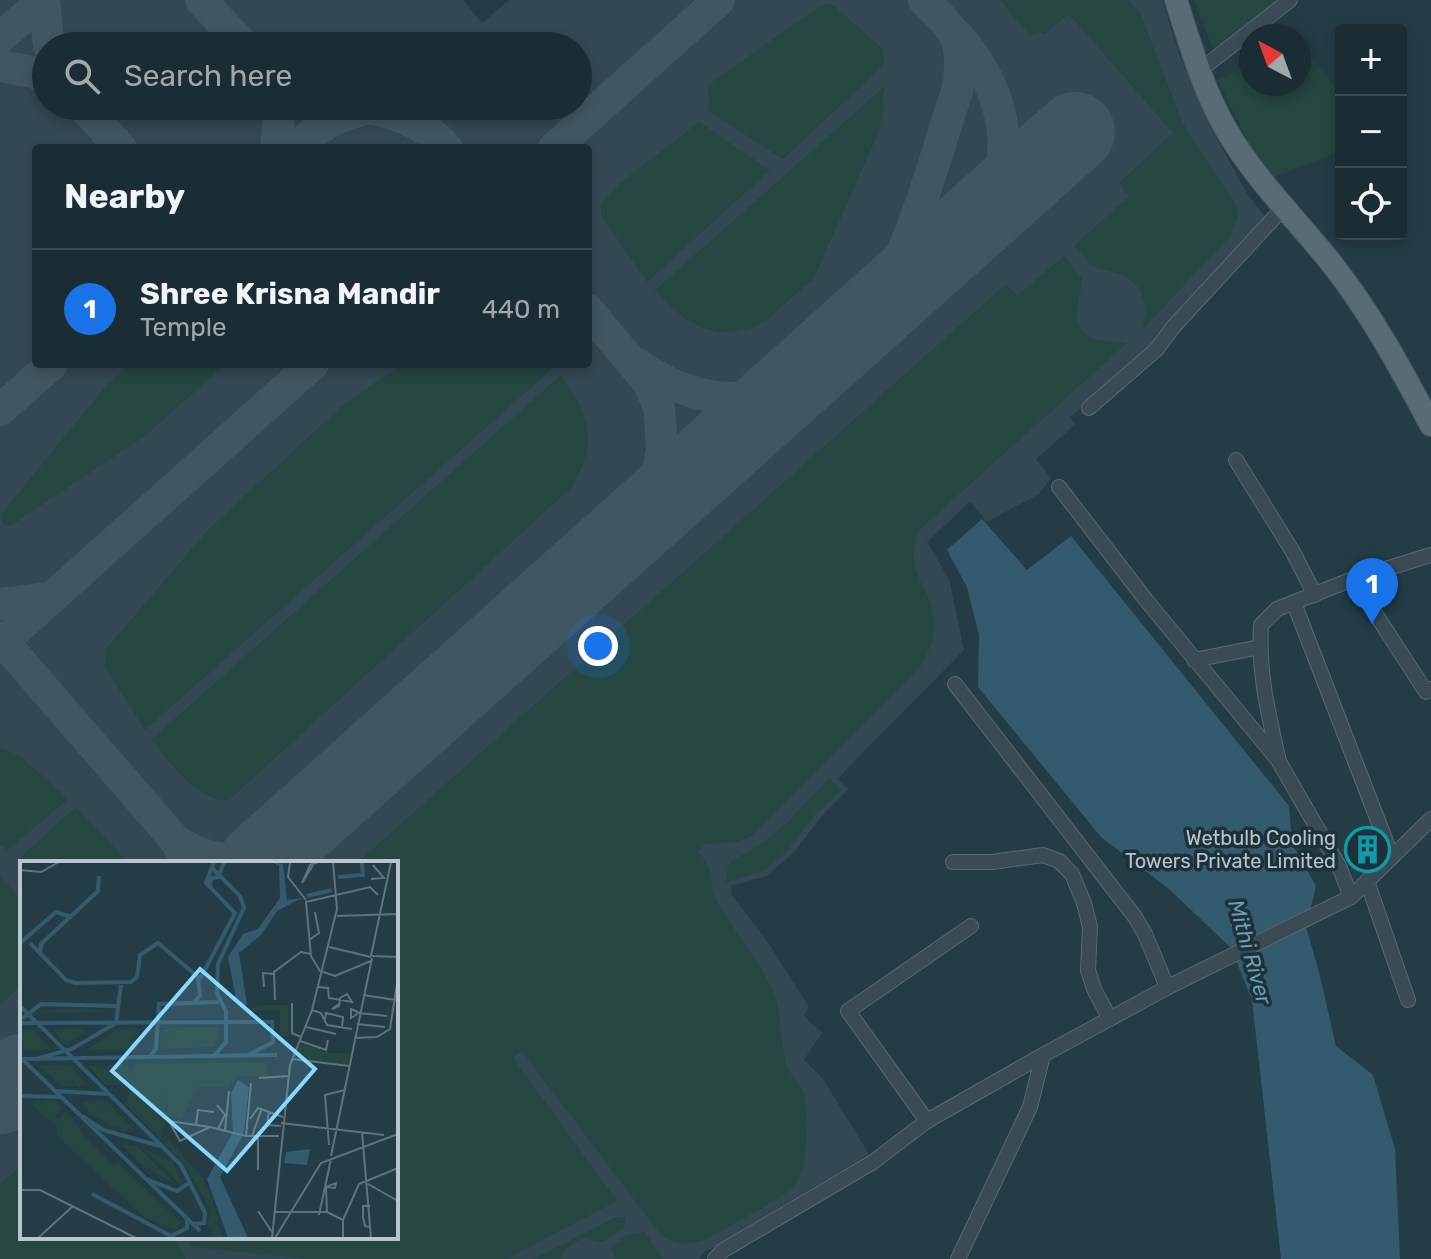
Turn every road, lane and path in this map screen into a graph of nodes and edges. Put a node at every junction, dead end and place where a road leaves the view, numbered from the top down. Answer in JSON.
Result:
{"nodes":[{"id":1,"x":1176,"y":0,"type":"edge"},
{"id":2,"x":1290,"y":0,"type":"edge"},
{"id":3,"x":1199,"y":71,"type":"junction"},
{"id":4,"x":1285,"y":206,"type":"junction"},
{"id":5,"x":1089,"y":408,"type":"dead end"},
{"id":6,"x":1431,"y":425,"type":"edge"},
{"id":7,"x":1236,"y":460,"type":"dead end"},
{"id":8,"x":1059,"y":487,"type":"dead end"},
{"id":9,"x":1431,"y":555,"type":"edge"},
{"id":10,"x":1353,"y":579,"type":"junction"},
{"id":11,"x":1315,"y":595,"type":"junction"},
{"id":12,"x":1294,"y":603,"type":"junction"},
{"id":13,"x":1260,"y":647,"type":"junction"},
{"id":14,"x":1194,"y":660,"type":"junction"},
{"id":15,"x":955,"y":684,"type":"dead end"},
{"id":16,"x":1431,"y":689,"type":"edge"},
{"id":17,"x":1278,"y":760,"type":"junction"},
{"id":18,"x":1430,"y":822,"type":"edge"},
{"id":19,"x":1392,"y":857,"type":"junction"},
{"id":20,"x":953,"y":862,"type":"dead end"},
{"id":21,"x":1367,"y":881,"type":"junction"},
{"id":22,"x":1351,"y":897,"type":"junction"},
{"id":23,"x":971,"y":926,"type":"dead end"},
{"id":24,"x":1169,"y":986,"type":"junction"},
{"id":25,"x":1408,"y":1000,"type":"dead end"},
{"id":26,"x":1110,"y":1019,"type":"junction"},
{"id":27,"x":1043,"y":1055,"type":"junction"},
{"id":28,"x":927,"y":1121,"type":"junction"},
{"id":29,"x":715,"y":1259,"type":"edge"},
{"id":30,"x":958,"y":1259,"type":"edge"}],
"edges":[{"from":1,"to":3,"type":"main road"},
{"from":2,"to":3,"type":"street"},
{"from":3,"to":4,"type":"main road"},
{"from":4,"to":5,"type":"street"},
{"from":4,"to":6,"type":"main road"},
{"from":7,"to":11,"type":"street"},
{"from":8,"to":14,"type":"street"},
{"from":9,"to":10,"type":"street"},
{"from":10,"to":11,"type":"street"},
{"from":10,"to":16,"type":"street"},
{"from":11,"to":12,"type":"street"},
{"from":12,"to":13,"type":"street"},
{"from":12,"to":19,"type":"street"},
{"from":13,"to":14,"type":"street"},
{"from":13,"to":17,"type":"street"},
{"from":14,"to":17,"type":"street"},
{"from":15,"to":24,"type":"street"},
{"from":17,"to":22,"type":"street"},
{"from":18,"to":19,"type":"street"},
{"from":19,"to":21,"type":"street"},
{"from":20,"to":26,"type":"street"},
{"from":21,"to":22,"type":"street"},
{"from":21,"to":25,"type":"street"},
{"from":22,"to":24,"type":"street"},
{"from":23,"to":28,"type":"street"},
{"from":24,"to":26,"type":"street"},
{"from":26,"to":27,"type":"street"},
{"from":27,"to":28,"type":"street"},
{"from":27,"to":30,"type":"street"},
{"from":28,"to":29,"type":"street"}]}
